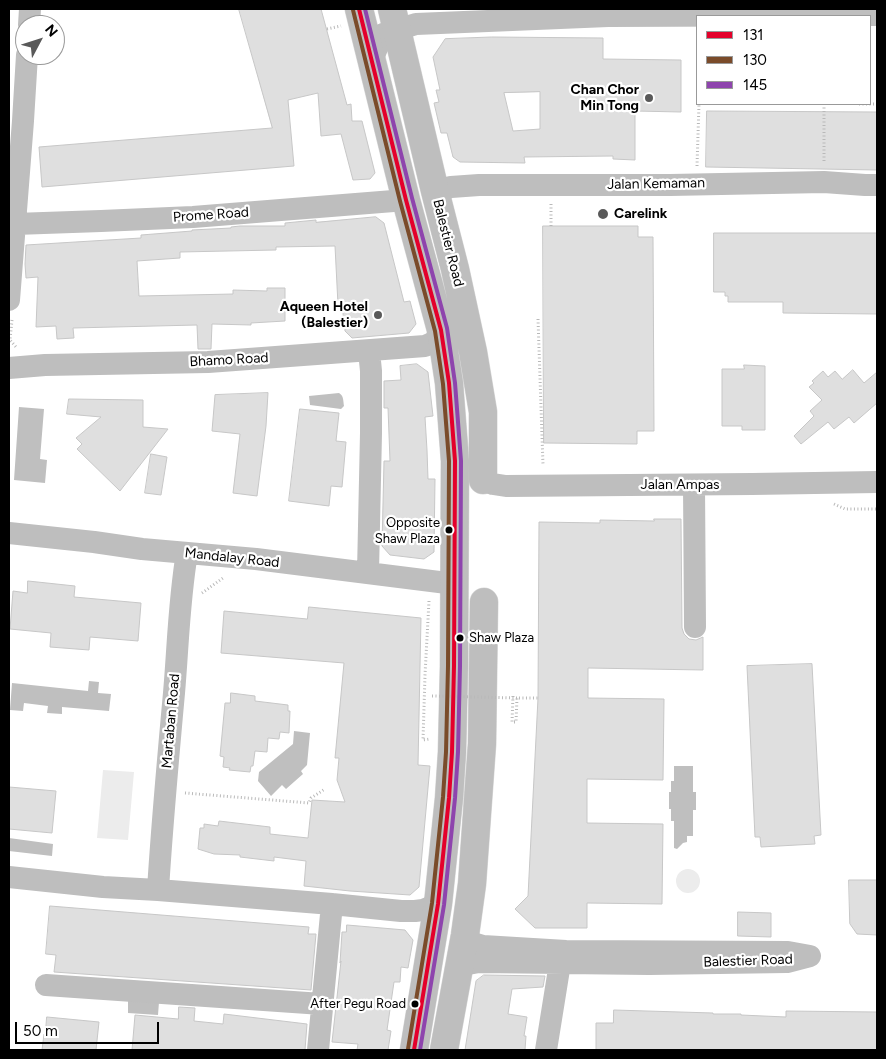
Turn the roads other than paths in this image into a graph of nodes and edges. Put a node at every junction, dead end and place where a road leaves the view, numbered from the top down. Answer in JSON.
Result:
{"nodes":[{"id":1,"x":696,"y":16,"type":"edge"},
{"id":2,"x":350,"y":17,"type":"edge"},
{"id":3,"x":395,"y":19,"type":"edge"},
{"id":4,"x":372,"y":60,"type":"junction"},
{"id":5,"x":26,"y":65,"type":"edge"},
{"id":6,"x":877,"y":185,"type":"edge"},
{"id":7,"x":435,"y":191,"type":"junction"},
{"id":8,"x":406,"y":200,"type":"junction"},
{"id":9,"x":15,"y":224,"type":"junction"},
{"id":10,"x":9,"y":294,"type":"edge"},
{"id":11,"x":441,"y":330,"type":"junction"},
{"id":12,"x":369,"y":351,"type":"junction"},
{"id":13,"x":9,"y":368,"type":"edge"},
{"id":14,"x":483,"y":480,"type":"joint"},
{"id":15,"x":877,"y":482,"type":"edge"},
{"id":16,"x":694,"y":485,"type":"junction"},
{"id":17,"x":9,"y":533,"type":"edge"},
{"id":18,"x":187,"y":553,"type":"junction"},
{"id":19,"x":368,"y":572,"type":"junction"},
{"id":20,"x":455,"y":584,"type":"junction"},
{"id":21,"x":484,"y":602,"type":"dead end"},
{"id":22,"x":695,"y":627,"type":"dead end"},
{"id":23,"x":9,"y":877,"type":"edge"},
{"id":24,"x":158,"y":890,"type":"junction"},
{"id":25,"x":332,"y":904,"type":"junction"},
{"id":26,"x":438,"y":904,"type":"junction"},
{"id":27,"x":465,"y":935,"type":"junction"},
{"id":28,"x":560,"y":963,"type":"junction"},
{"id":29,"x":459,"y":969,"type":"junction"},
{"id":30,"x":46,"y":985,"type":"dead end"},
{"id":31,"x":322,"y":1004,"type":"junction"},
{"id":32,"x":318,"y":1050,"type":"edge"},
{"id":33,"x":414,"y":1050,"type":"edge"},
{"id":34,"x":444,"y":1050,"type":"edge"},
{"id":35,"x":546,"y":1050,"type":"edge"}],
"edges":[{"from":1,"to":3,"type":"street"},
{"from":2,"to":4,"type":"main road","name":"Balestier Road"},
{"from":3,"to":4,"type":"street"},
{"from":3,"to":7,"type":"main road","name":"Balestier Road"},
{"from":4,"to":8,"type":"main road","name":"Balestier Road"},
{"from":5,"to":9,"type":"street"},
{"from":6,"to":7,"type":"street","name":"Jalan Kemaman"},
{"from":7,"to":14,"type":"main road","name":"Balestier Road"},
{"from":8,"to":9,"type":"street","name":"Prome Road"},
{"from":8,"to":11,"type":"main road","name":"Balestier Road"},
{"from":9,"to":10,"type":"street"},
{"from":11,"to":12,"type":"street","name":"Bhamo Road"},
{"from":11,"to":20,"type":"main road","name":"Balestier Road"},
{"from":12,"to":13,"type":"street","name":"Bhamo Road"},
{"from":12,"to":19,"type":"street"},
{"from":14,"to":16,"type":"street","name":"Jalan Ampas"},
{"from":15,"to":16,"type":"street","name":"Jalan Ampas"},
{"from":16,"to":22,"type":"street"},
{"from":17,"to":18,"type":"street","name":"Mandalay Road"},
{"from":18,"to":19,"type":"street","name":"Mandalay Road"},
{"from":18,"to":24,"type":"street","name":"Martaban Road"},
{"from":19,"to":20,"type":"street","name":"Mandalay Road"},
{"from":20,"to":26,"type":"main road","name":"Balestier Road"},
{"from":21,"to":27,"type":"main road"},
{"from":23,"to":24,"type":"street"},
{"from":24,"to":25,"type":"street"},
{"from":25,"to":26,"type":"street"},
{"from":25,"to":31,"type":"street"},
{"from":26,"to":33,"type":"main road","name":"Balestier Road"},
{"from":27,"to":28,"type":"street","name":"Balestier Road"},
{"from":27,"to":29,"type":"main road"},
{"from":28,"to":29,"type":"street","name":"Balestier Road"},
{"from":28,"to":35,"type":"street"},
{"from":29,"to":34,"type":"main road"},
{"from":30,"to":31,"type":"street"},
{"from":31,"to":32,"type":"street"}]}
